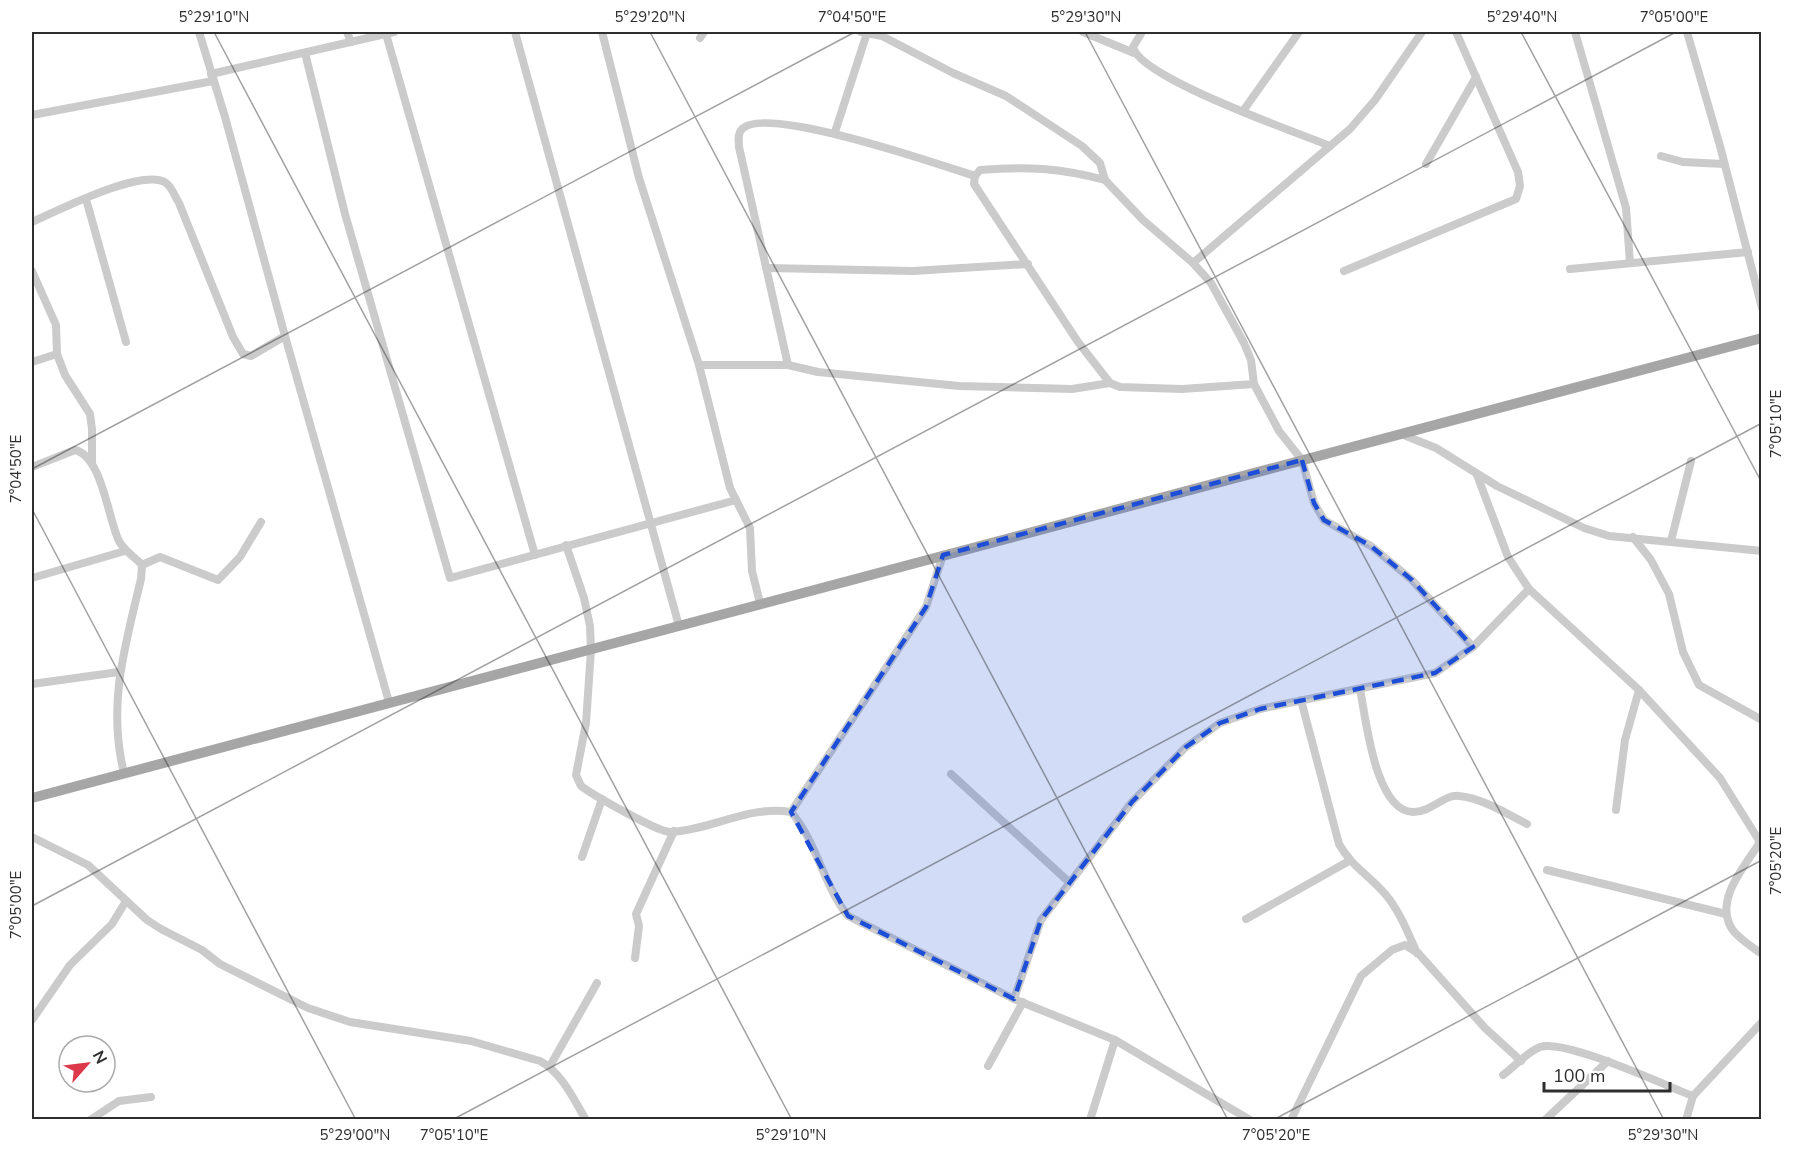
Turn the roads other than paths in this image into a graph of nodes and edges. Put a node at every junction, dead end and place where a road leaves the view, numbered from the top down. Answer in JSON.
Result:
{"nodes":[{"id":1,"x":199,"y":32,"type":"edge"},
{"id":2,"x":347,"y":32,"type":"edge"},
{"id":3,"x":514,"y":32,"type":"edge"},
{"id":4,"x":602,"y":32,"type":"edge"},
{"id":5,"x":864,"y":32,"type":"edge"},
{"id":6,"x":1083,"y":32,"type":"edge"},
{"id":7,"x":1142,"y":32,"type":"edge"},
{"id":8,"x":1299,"y":32,"type":"edge"},
{"id":9,"x":1422,"y":32,"type":"edge"},
{"id":10,"x":1456,"y":32,"type":"edge"},
{"id":11,"x":1575,"y":32,"type":"edge"},
{"id":12,"x":1687,"y":32,"type":"edge"},
{"id":13,"x":390,"y":33,"type":"edge"},
{"id":14,"x":351,"y":42,"type":"junction"},
{"id":15,"x":304,"y":53,"type":"junction"},
{"id":16,"x":1134,"y":53,"type":"junction"},
{"id":17,"x":1476,"y":77,"type":"junction"},
{"id":18,"x":212,"y":78,"type":"junction"},
{"id":19,"x":1243,"y":111,"type":"junction"},
{"id":20,"x":32,"y":115,"type":"edge"},
{"id":21,"x":835,"y":132,"type":"junction"},
{"id":22,"x":1330,"y":146,"type":"junction"},
{"id":23,"x":1661,"y":156,"type":"dead end"},
{"id":24,"x":1426,"y":164,"type":"dead end"},
{"id":25,"x":1724,"y":164,"type":"junction"},
{"id":26,"x":975,"y":176,"type":"junction"},
{"id":27,"x":1105,"y":180,"type":"junction"},
{"id":28,"x":86,"y":199,"type":"junction"},
{"id":29,"x":32,"y":222,"type":"edge"},
{"id":30,"x":1748,"y":252,"type":"junction"},
{"id":31,"x":1193,"y":263,"type":"junction"},
{"id":32,"x":1630,"y":263,"type":"junction"},
{"id":33,"x":1028,"y":264,"type":"junction"},
{"id":34,"x":766,"y":268,"type":"junction"},
{"id":35,"x":1570,"y":269,"type":"dead end"},
{"id":36,"x":32,"y":271,"type":"edge"},
{"id":37,"x":1344,"y":271,"type":"dead end"},
{"id":38,"x":1761,"y":308,"type":"edge"},
{"id":39,"x":285,"y":336,"type":"junction"},
{"id":40,"x":1761,"y":338,"type":"edge"},
{"id":41,"x":126,"y":342,"type":"dead end"},
{"id":42,"x":57,"y":354,"type":"junction"},
{"id":43,"x":32,"y":362,"type":"edge"},
{"id":44,"x":699,"y":365,"type":"junction"},
{"id":45,"x":789,"y":365,"type":"junction"},
{"id":46,"x":1110,"y":383,"type":"junction"},
{"id":47,"x":1254,"y":384,"type":"junction"},
{"id":48,"x":1400,"y":434,"type":"junction"},
{"id":49,"x":1302,"y":460,"type":"junction"},
{"id":50,"x":1691,"y":461,"type":"dead end"},
{"id":51,"x":92,"y":463,"type":"junction"},
{"id":52,"x":32,"y":467,"type":"edge"},
{"id":53,"x":1477,"y":476,"type":"junction"},
{"id":54,"x":736,"y":500,"type":"junction"},
{"id":55,"x":261,"y":522,"type":"dead end"},
{"id":56,"x":652,"y":523,"type":"junction"},
{"id":57,"x":1633,"y":537,"type":"junction"},
{"id":58,"x":1671,"y":541,"type":"junction"},
{"id":59,"x":566,"y":545,"type":"junction"},
{"id":60,"x":125,"y":551,"type":"junction"},
{"id":61,"x":1761,"y":551,"type":"edge"},
{"id":62,"x":535,"y":555,"type":"junction"},
{"id":63,"x":943,"y":555,"type":"junction"},
{"id":64,"x":142,"y":565,"type":"junction"},
{"id":65,"x":32,"y":578,"type":"edge"},
{"id":66,"x":1529,"y":589,"type":"junction"},
{"id":67,"x":760,"y":603,"type":"junction"},
{"id":68,"x":680,"y":626,"type":"junction"},
{"id":69,"x":1473,"y":647,"type":"junction"},
{"id":70,"x":591,"y":650,"type":"junction"},
{"id":71,"x":120,"y":672,"type":"junction"},
{"id":72,"x":32,"y":684,"type":"edge"},
{"id":73,"x":1360,"y":689,"type":"junction"},
{"id":74,"x":1639,"y":690,"type":"junction"},
{"id":75,"x":1301,"y":700,"type":"junction"},
{"id":76,"x":389,"y":702,"type":"junction"},
{"id":77,"x":1761,"y":720,"type":"edge"},
{"id":78,"x":124,"y":773,"type":"junction"},
{"id":79,"x":951,"y":774,"type":"dead end"},
{"id":80,"x":32,"y":798,"type":"edge"},
{"id":81,"x":602,"y":799,"type":"junction"},
{"id":82,"x":1616,"y":810,"type":"dead end"},
{"id":83,"x":791,"y":812,"type":"junction"},
{"id":84,"x":1527,"y":824,"type":"dead end"},
{"id":85,"x":674,"y":831,"type":"junction"},
{"id":86,"x":32,"y":837,"type":"edge"},
{"id":87,"x":1761,"y":841,"type":"edge"},
{"id":88,"x":582,"y":857,"type":"dead end"},
{"id":89,"x":1349,"y":861,"type":"junction"},
{"id":90,"x":1547,"y":870,"type":"dead end"},
{"id":91,"x":1070,"y":883,"type":"junction"},
{"id":92,"x":126,"y":901,"type":"junction"},
{"id":93,"x":1726,"y":914,"type":"junction"},
{"id":94,"x":1246,"y":919,"type":"dead end"},
{"id":95,"x":1418,"y":953,"type":"junction"},
{"id":96,"x":1761,"y":954,"type":"edge"},
{"id":97,"x":635,"y":958,"type":"dead end"},
{"id":98,"x":597,"y":983,"type":"dead end"},
{"id":99,"x":1018,"y":1001,"type":"junction"},
{"id":100,"x":32,"y":1020,"type":"edge"},
{"id":101,"x":1761,"y":1022,"type":"edge"},
{"id":102,"x":1115,"y":1040,"type":"junction"},
{"id":103,"x":1521,"y":1061,"type":"junction"},
{"id":104,"x":1608,"y":1061,"type":"junction"},
{"id":105,"x":550,"y":1066,"type":"junction"},
{"id":106,"x":987,"y":1066,"type":"dead end"},
{"id":107,"x":1503,"y":1075,"type":"dead end"},
{"id":108,"x":1693,"y":1096,"type":"junction"},
{"id":109,"x":151,"y":1097,"type":"dead end"},
{"id":110,"x":90,"y":1119,"type":"edge"},
{"id":111,"x":585,"y":1119,"type":"edge"},
{"id":112,"x":1090,"y":1119,"type":"edge"},
{"id":113,"x":1250,"y":1119,"type":"edge"},
{"id":114,"x":1291,"y":1119,"type":"edge"},
{"id":115,"x":1545,"y":1119,"type":"edge"},
{"id":116,"x":1686,"y":1119,"type":"edge"}],
"edges":[{"from":1,"to":18,"type":"street"},
{"from":2,"to":14,"type":"street"},
{"from":3,"to":56,"type":"street"},
{"from":4,"to":44,"type":"street"},
{"from":5,"to":21,"type":"street"},
{"from":5,"to":27,"type":"street"},
{"from":6,"to":16,"type":"street"},
{"from":7,"to":16,"type":"street"},
{"from":8,"to":19,"type":"street"},
{"from":9,"to":22,"type":"street"},
{"from":10,"to":17,"type":"street"},
{"from":11,"to":32,"type":"street"},
{"from":12,"to":25,"type":"street"},
{"from":13,"to":14,"type":"street"},
{"from":13,"to":62,"type":"street"},
{"from":14,"to":15,"type":"street"},
{"from":15,"to":18,"type":"street"},
{"from":15,"to":62,"type":"street"},
{"from":16,"to":19,"type":"street"},
{"from":17,"to":24,"type":"street"},
{"from":17,"to":37,"type":"street"},
{"from":18,"to":20,"type":"street"},
{"from":18,"to":39,"type":"street"},
{"from":19,"to":22,"type":"street"},
{"from":21,"to":26,"type":"street"},
{"from":21,"to":34,"type":"street"},
{"from":22,"to":31,"type":"street"},
{"from":23,"to":25,"type":"street"},
{"from":25,"to":30,"type":"street"},
{"from":26,"to":27,"type":"street"},
{"from":26,"to":33,"type":"street"},
{"from":27,"to":31,"type":"street"},
{"from":28,"to":29,"type":"street"},
{"from":28,"to":39,"type":"street"},
{"from":28,"to":41,"type":"street"},
{"from":30,"to":32,"type":"street"},
{"from":30,"to":38,"type":"street"},
{"from":31,"to":47,"type":"street"},
{"from":32,"to":35,"type":"street"},
{"from":33,"to":34,"type":"street"},
{"from":33,"to":46,"type":"street"},
{"from":34,"to":45,"type":"street"},
{"from":36,"to":42,"type":"street"},
{"from":39,"to":76,"type":"street"},
{"from":40,"to":48,"type":"main road"},
{"from":42,"to":43,"type":"street"},
{"from":42,"to":51,"type":"street"},
{"from":44,"to":45,"type":"street"},
{"from":44,"to":54,"type":"street"},
{"from":45,"to":46,"type":"street"},
{"from":46,"to":47,"type":"street"},
{"from":47,"to":49,"type":"street"},
{"from":48,"to":49,"type":"main road"},
{"from":48,"to":53,"type":"street"},
{"from":49,"to":63,"type":"main road"},
{"from":49,"to":69,"type":"street"},
{"from":50,"to":58,"type":"street"},
{"from":51,"to":52,"type":"street"},
{"from":51,"to":60,"type":"street"},
{"from":53,"to":57,"type":"street"},
{"from":53,"to":66,"type":"street"},
{"from":54,"to":56,"type":"street"},
{"from":54,"to":67,"type":"street"},
{"from":55,"to":64,"type":"street"},
{"from":56,"to":59,"type":"street"},
{"from":56,"to":68,"type":"street"},
{"from":57,"to":58,"type":"street"},
{"from":57,"to":77,"type":"street"},
{"from":58,"to":61,"type":"street"},
{"from":59,"to":62,"type":"street"},
{"from":59,"to":70,"type":"street"},
{"from":60,"to":64,"type":"street"},
{"from":60,"to":65,"type":"street"},
{"from":63,"to":67,"type":"main road"},
{"from":63,"to":83,"type":"street"},
{"from":64,"to":71,"type":"street"},
{"from":66,"to":69,"type":"street"},
{"from":66,"to":74,"type":"street"},
{"from":67,"to":68,"type":"main road"},
{"from":68,"to":70,"type":"main road"},
{"from":69,"to":73,"type":"street"},
{"from":70,"to":76,"type":"main road"},
{"from":70,"to":81,"type":"street"},
{"from":71,"to":72,"type":"street"},
{"from":71,"to":78,"type":"street"},
{"from":73,"to":75,"type":"street"},
{"from":73,"to":84,"type":"street"},
{"from":74,"to":82,"type":"street"},
{"from":74,"to":87,"type":"street"},
{"from":75,"to":89,"type":"street"},
{"from":75,"to":91,"type":"street"},
{"from":76,"to":78,"type":"main road"},
{"from":78,"to":80,"type":"main road"},
{"from":79,"to":91,"type":"street"},
{"from":81,"to":85,"type":"street"},
{"from":81,"to":88,"type":"street"},
{"from":83,"to":85,"type":"street"},
{"from":83,"to":99,"type":"street"},
{"from":85,"to":97,"type":"street"},
{"from":86,"to":92,"type":"street"},
{"from":87,"to":93,"type":"street"},
{"from":89,"to":94,"type":"street"},
{"from":89,"to":95,"type":"street"},
{"from":90,"to":93,"type":"street"},
{"from":91,"to":99,"type":"street"},
{"from":92,"to":100,"type":"street"},
{"from":92,"to":105,"type":"street"},
{"from":93,"to":96,"type":"street"},
{"from":95,"to":103,"type":"street"},
{"from":95,"to":114,"type":"street"},
{"from":98,"to":105,"type":"street"},
{"from":99,"to":102,"type":"street"},
{"from":99,"to":106,"type":"street"},
{"from":101,"to":108,"type":"street"},
{"from":102,"to":112,"type":"street"},
{"from":102,"to":113,"type":"street"},
{"from":103,"to":104,"type":"street"},
{"from":103,"to":107,"type":"street"},
{"from":104,"to":108,"type":"street"},
{"from":104,"to":115,"type":"street"},
{"from":105,"to":111,"type":"street"},
{"from":108,"to":116,"type":"street"},
{"from":109,"to":110,"type":"street"}]}
